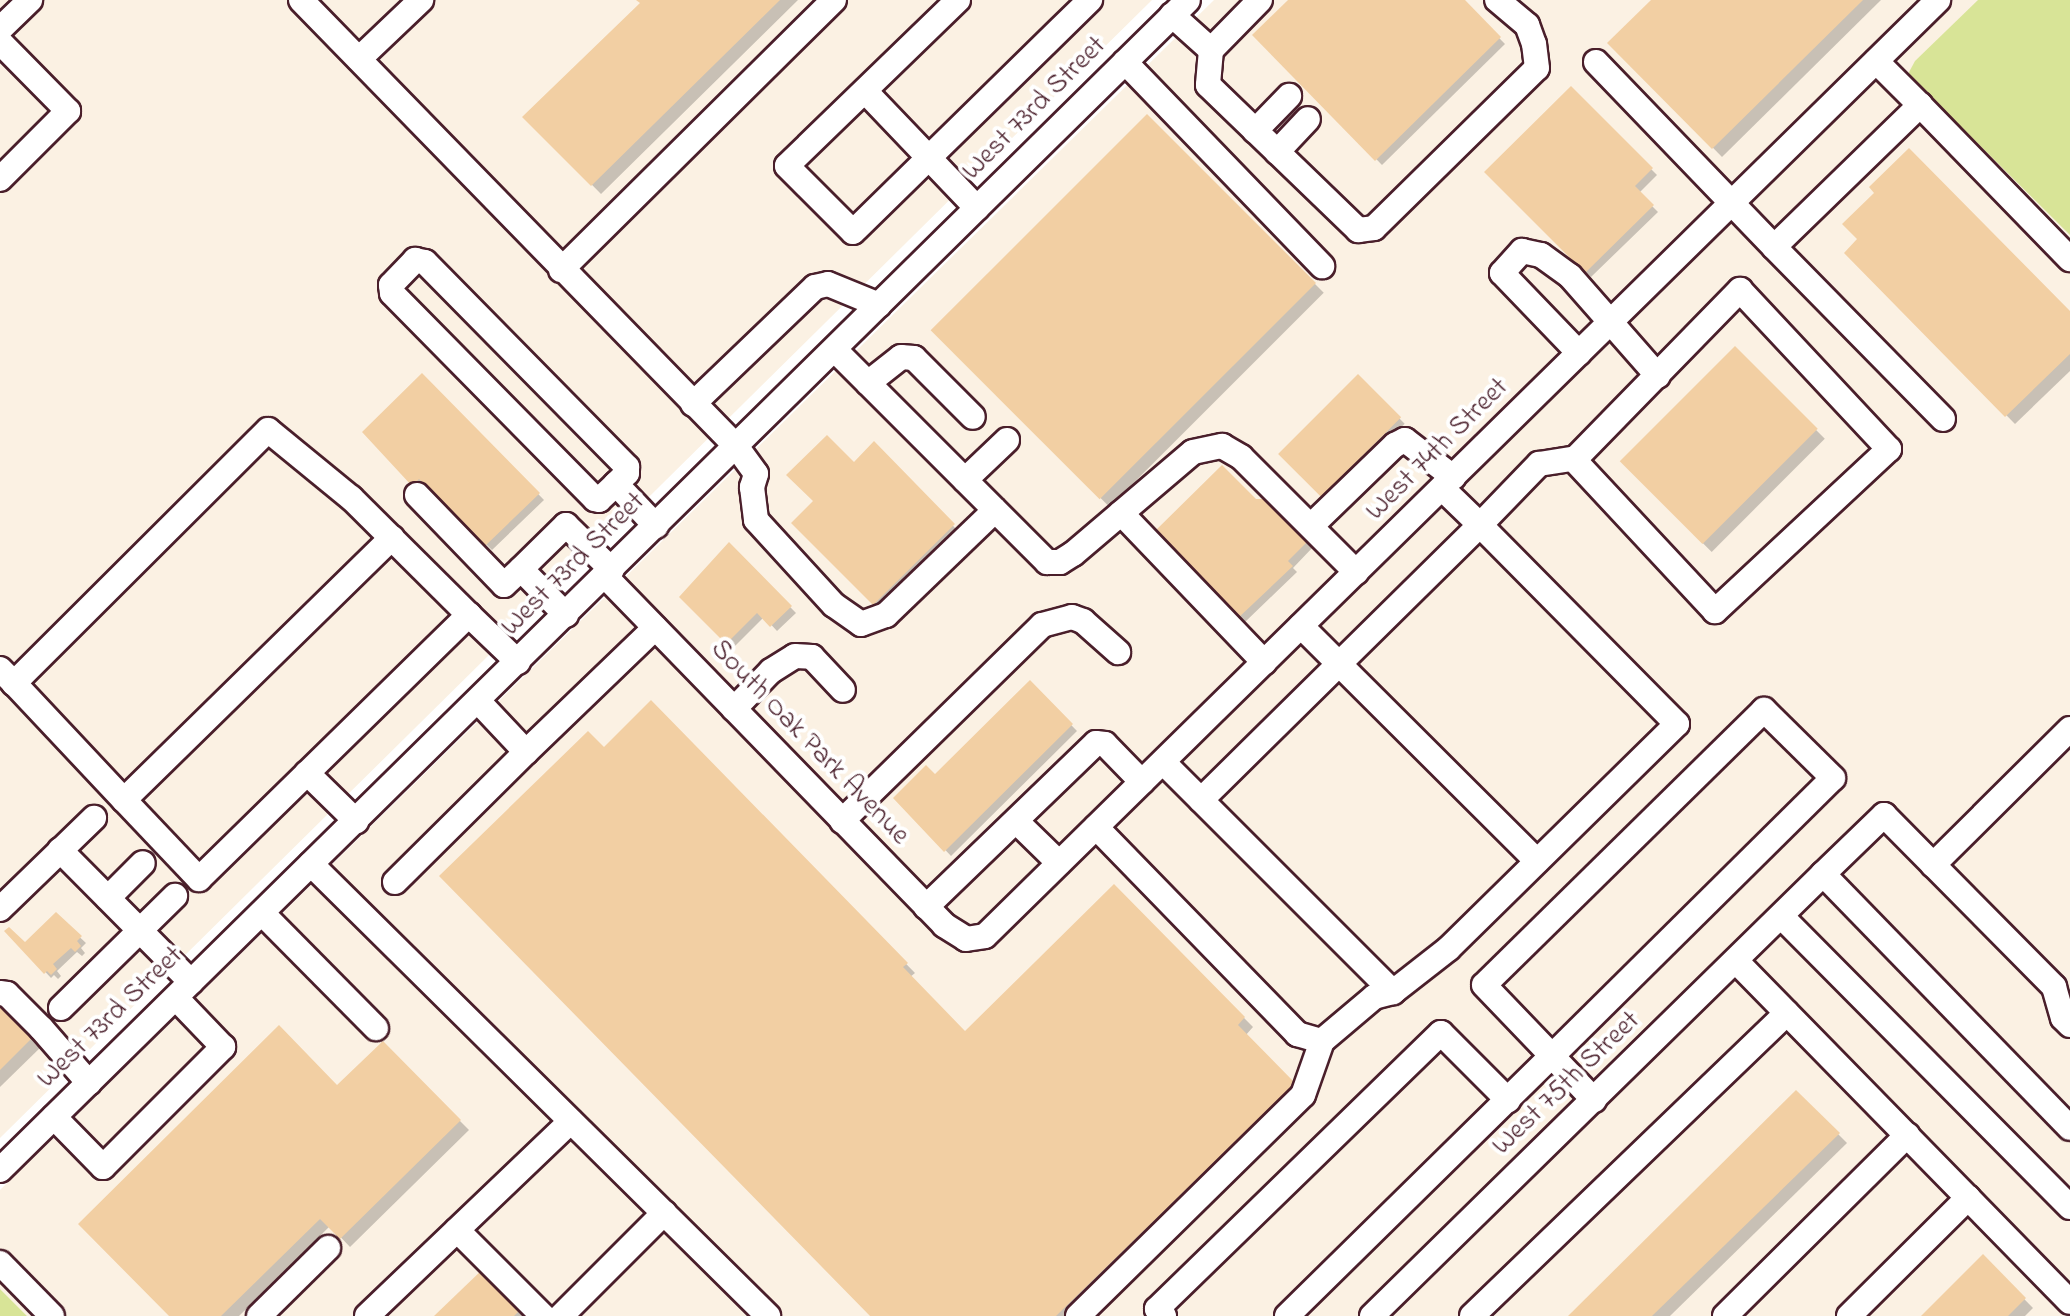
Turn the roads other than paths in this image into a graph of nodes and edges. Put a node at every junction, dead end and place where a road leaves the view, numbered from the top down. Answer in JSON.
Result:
{"nodes":[{"id":1,"x":30,"y":0,"type":"edge"},
{"id":2,"x":301,"y":0,"type":"edge"},
{"id":3,"x":421,"y":0,"type":"edge"},
{"id":4,"x":834,"y":0,"type":"edge"},
{"id":5,"x":958,"y":0,"type":"edge"},
{"id":6,"x":1090,"y":0,"type":"edge"},
{"id":7,"x":1260,"y":0,"type":"edge"},
{"id":8,"x":1497,"y":0,"type":"edge"},
{"id":9,"x":1938,"y":0,"type":"edge"},
{"id":10,"x":1180,"y":8,"type":"edge"},
{"id":11,"x":0,"y":29,"type":"edge"},
{"id":12,"x":0,"y":42,"type":"edge"},
{"id":13,"x":1211,"y":50,"type":"junction"},
{"id":14,"x":359,"y":59,"type":"junction"},
{"id":15,"x":1876,"y":61,"type":"junction"},
{"id":16,"x":1125,"y":62,"type":"junction"},
{"id":17,"x":1596,"y":62,"type":"dead end"},
{"id":18,"x":865,"y":91,"type":"junction"},
{"id":19,"x":1289,"y":96,"type":"dead end"},
{"id":20,"x":1920,"y":105,"type":"junction"},
{"id":21,"x":1308,"y":119,"type":"dead end"},
{"id":22,"x":1255,"y":131,"type":"junction"},
{"id":23,"x":1277,"y":152,"type":"junction"},
{"id":24,"x":929,"y":158,"type":"junction"},
{"id":25,"x":0,"y":179,"type":"edge"},
{"id":26,"x":1731,"y":204,"type":"junction"},
{"id":27,"x":977,"y":208,"type":"junction"},
{"id":28,"x":1774,"y":247,"type":"junction"},
{"id":29,"x":2070,"y":259,"type":"edge"},
{"id":30,"x":1322,"y":266,"type":"dead end"},
{"id":31,"x":561,"y":270,"type":"junction"},
{"id":32,"x":879,"y":305,"type":"junction"},
{"id":33,"x":1609,"y":324,"type":"junction"},
{"id":34,"x":835,"y":350,"type":"junction"},
{"id":35,"x":1579,"y":353,"type":"junction"},
{"id":36,"x":1658,"y":376,"type":"junction"},
{"id":37,"x":868,"y":383,"type":"junction"},
{"id":38,"x":693,"y":404,"type":"junction"},
{"id":39,"x":973,"y":417,"type":"dead end"},
{"id":40,"x":1943,"y":419,"type":"dead end"},
{"id":41,"x":1007,"y":440,"type":"dead end"},
{"id":42,"x":736,"y":446,"type":"junction"},
{"id":43,"x":1577,"y":458,"type":"junction"},
{"id":44,"x":965,"y":480,"type":"junction"},
{"id":45,"x":1447,"y":482,"type":"junction"},
{"id":46,"x":616,"y":484,"type":"junction"},
{"id":47,"x":417,"y":495,"type":"dead end"},
{"id":48,"x":995,"y":510,"type":"junction"},
{"id":49,"x":1121,"y":513,"type":"junction"},
{"id":50,"x":1480,"y":525,"type":"junction"},
{"id":51,"x":656,"y":526,"type":"junction"},
{"id":52,"x":1311,"y":526,"type":"junction"},
{"id":53,"x":392,"y":538,"type":"junction"},
{"id":54,"x":521,"y":569,"type":"junction"},
{"id":55,"x":1356,"y":572,"type":"junction"},
{"id":56,"x":608,"y":573,"type":"junction"},
{"id":57,"x":469,"y":615,"type":"junction"},
{"id":58,"x":566,"y":615,"type":"junction"},
{"id":59,"x":1301,"y":626,"type":"junction"},
{"id":60,"x":655,"y":628,"type":"junction"},
{"id":61,"x":1118,"y":652,"type":"dead end"},
{"id":62,"x":518,"y":662,"type":"junction"},
{"id":63,"x":1264,"y":662,"type":"junction"},
{"id":64,"x":1340,"y":663,"type":"junction"},
{"id":65,"x":7,"y":676,"type":"edge"},
{"id":66,"x":843,"y":690,"type":"dead end"},
{"id":67,"x":478,"y":701,"type":"junction"},
{"id":68,"x":734,"y":709,"type":"junction"},
{"id":69,"x":2070,"y":729,"type":"edge"},
{"id":70,"x":526,"y":752,"type":"junction"},
{"id":71,"x":1163,"y":762,"type":"junction"},
{"id":72,"x":307,"y":773,"type":"junction"},
{"id":73,"x":1142,"y":782,"type":"junction"},
{"id":74,"x":124,"y":800,"type":"junction"},
{"id":75,"x":1201,"y":800,"type":"junction"},
{"id":76,"x":94,"y":818,"type":"dead end"},
{"id":77,"x":356,"y":821,"type":"junction"},
{"id":78,"x":842,"y":821,"type":"junction"},
{"id":79,"x":1016,"y":821,"type":"junction"},
{"id":80,"x":1096,"y":827,"type":"junction"},
{"id":81,"x":60,"y":850,"type":"junction"},
{"id":82,"x":1537,"y":861,"type":"junction"},
{"id":83,"x":143,"y":863,"type":"dead end"},
{"id":84,"x":1059,"y":863,"type":"junction"},
{"id":85,"x":311,"y":864,"type":"junction"},
{"id":86,"x":1933,"y":865,"type":"junction"},
{"id":87,"x":1823,"y":874,"type":"junction"},
{"id":88,"x":395,"y":882,"type":"dead end"},
{"id":89,"x":175,"y":896,"type":"dead end"},
{"id":90,"x":108,"y":898,"type":"junction"},
{"id":91,"x":926,"y":907,"type":"junction"},
{"id":92,"x":0,"y":909,"type":"edge"},
{"id":93,"x":262,"y":913,"type":"junction"},
{"id":94,"x":1781,"y":916,"type":"junction"},
{"id":95,"x":140,"y":930,"type":"junction"},
{"id":96,"x":977,"y":939,"type":"joint"},
{"id":97,"x":1740,"y":965,"type":"junction"},
{"id":98,"x":183,"y":990,"type":"junction"},
{"id":99,"x":1393,"y":992,"type":"junction"},
{"id":100,"x":0,"y":993,"type":"edge"},
{"id":101,"x":61,"y":1008,"type":"dead end"},
{"id":102,"x":1787,"y":1013,"type":"junction"},
{"id":103,"x":2070,"y":1025,"type":"edge"},
{"id":104,"x":376,"y":1028,"type":"dead end"},
{"id":105,"x":1322,"y":1041,"type":"junction"},
{"id":106,"x":1552,"y":1056,"type":"junction"},
{"id":107,"x":89,"y":1083,"type":"junction"},
{"id":108,"x":1508,"y":1100,"type":"junction"},
{"id":109,"x":1594,"y":1100,"type":"junction"},
{"id":110,"x":54,"y":1117,"type":"junction"},
{"id":111,"x":571,"y":1121,"type":"junction"},
{"id":112,"x":2070,"y":1128,"type":"edge"},
{"id":113,"x":1907,"y":1135,"type":"junction"},
{"id":114,"x":0,"y":1170,"type":"edge"},
{"id":115,"x":1968,"y":1198,"type":"junction"},
{"id":116,"x":2070,"y":1207,"type":"edge"},
{"id":117,"x":664,"y":1213,"type":"junction"},
{"id":118,"x":457,"y":1230,"type":"junction"},
{"id":119,"x":328,"y":1248,"type":"dead end"},
{"id":120,"x":0,"y":1263,"type":"edge"},
{"id":121,"x":2070,"y":1302,"type":"edge"},
{"id":122,"x":52,"y":1316,"type":"edge"},
{"id":123,"x":259,"y":1316,"type":"edge"},
{"id":124,"x":367,"y":1316,"type":"edge"},
{"id":125,"x":543,"y":1316,"type":"edge"},
{"id":126,"x":561,"y":1316,"type":"edge"},
{"id":127,"x":768,"y":1316,"type":"edge"},
{"id":128,"x":1078,"y":1316,"type":"edge"},
{"id":129,"x":1164,"y":1316,"type":"edge"},
{"id":130,"x":1287,"y":1316,"type":"edge"},
{"id":131,"x":1372,"y":1316,"type":"edge"},
{"id":132,"x":1472,"y":1316,"type":"edge"},
{"id":133,"x":1725,"y":1316,"type":"edge"},
{"id":134,"x":1849,"y":1316,"type":"edge"}],
"edges":[{"from":1,"to":11,"type":"street"},
{"from":2,"to":14,"type":"street"},
{"from":3,"to":14,"type":"street"},
{"from":4,"to":31,"type":"street"},
{"from":5,"to":18,"type":"street"},
{"from":6,"to":24,"type":"street"},
{"from":7,"to":13,"type":"street"},
{"from":8,"to":23,"type":"street"},
{"from":9,"to":15,"type":"street","name":"West 74th Street"},
{"from":10,"to":13,"type":"street"},
{"from":10,"to":16,"type":"street","name":"West 73rd Street"},
{"from":12,"to":25,"type":"street"},
{"from":13,"to":22,"type":"street"},
{"from":14,"to":31,"type":"street"},
{"from":15,"to":20,"type":"street"},
{"from":15,"to":26,"type":"street","name":"West 74th Street"},
{"from":16,"to":27,"type":"street","name":"West 73rd Street"},
{"from":16,"to":30,"type":"street"},
{"from":17,"to":26,"type":"street"},
{"from":18,"to":24,"type":"street"},
{"from":18,"to":24,"type":"street"},
{"from":19,"to":22,"type":"street"},
{"from":20,"to":28,"type":"street"},
{"from":20,"to":29,"type":"street"},
{"from":21,"to":23,"type":"street"},
{"from":22,"to":23,"type":"street"},
{"from":24,"to":27,"type":"street"},
{"from":26,"to":28,"type":"street"},
{"from":26,"to":33,"type":"street","name":"West 74th Street"},
{"from":27,"to":32,"type":"street","name":"West 73rd Street"},
{"from":28,"to":40,"type":"street"},
{"from":31,"to":38,"type":"street"},
{"from":32,"to":34,"type":"street","name":"West 73rd Street"},
{"from":32,"to":38,"type":"street"},
{"from":33,"to":35,"type":"street","name":"West 74th Street"},
{"from":33,"to":35,"type":"street"},
{"from":33,"to":36,"type":"street"},
{"from":34,"to":37,"type":"street"},
{"from":34,"to":42,"type":"street","name":"West 73rd Street"},
{"from":35,"to":45,"type":"street","name":"West 74th Street"},
{"from":36,"to":43,"type":"street"},
{"from":36,"to":43,"type":"street"},
{"from":37,"to":39,"type":"street"},
{"from":37,"to":44,"type":"street"},
{"from":38,"to":42,"type":"street"},
{"from":41,"to":44,"type":"street"},
{"from":42,"to":48,"type":"street"},
{"from":42,"to":51,"type":"street","name":"West 73rd Street"},
{"from":43,"to":50,"type":"street"},
{"from":44,"to":48,"type":"street"},
{"from":45,"to":50,"type":"street"},
{"from":45,"to":52,"type":"street"},
{"from":45,"to":55,"type":"street","name":"West 74th Street"},
{"from":46,"to":46,"type":"street"},
{"from":46,"to":51,"type":"street"},
{"from":47,"to":54,"type":"street"},
{"from":48,"to":49,"type":"street"},
{"from":49,"to":52,"type":"street"},
{"from":49,"to":63,"type":"street"},
{"from":50,"to":64,"type":"street"},
{"from":50,"to":82,"type":"street"},
{"from":51,"to":56,"type":"street","name":"West 73rd Street"},
{"from":52,"to":55,"type":"street"},
{"from":53,"to":57,"type":"street"},
{"from":53,"to":65,"type":"street"},
{"from":53,"to":74,"type":"street"},
{"from":54,"to":56,"type":"street","name":"South Oak Park Avenue"},
{"from":54,"to":58,"type":"street"},
{"from":55,"to":59,"type":"street","name":"West 74th Street"},
{"from":56,"to":58,"type":"street","name":"West 73rd Street"},
{"from":56,"to":60,"type":"street","name":"South Oak Park Avenue"},
{"from":57,"to":62,"type":"street"},
{"from":57,"to":72,"type":"street"},
{"from":58,"to":62,"type":"street","name":"West 73rd Street"},
{"from":59,"to":63,"type":"street","name":"West 74th Street"},
{"from":59,"to":64,"type":"street"},
{"from":60,"to":68,"type":"street","name":"South Oak Park Avenue"},
{"from":60,"to":70,"type":"street"},
{"from":61,"to":78,"type":"street"},
{"from":62,"to":67,"type":"street","name":"West 73rd Street"},
{"from":63,"to":71,"type":"street","name":"West 74th Street"},
{"from":64,"to":75,"type":"street"},
{"from":64,"to":82,"type":"street"},
{"from":65,"to":74,"type":"street"},
{"from":66,"to":68,"type":"street"},
{"from":67,"to":70,"type":"street"},
{"from":67,"to":77,"type":"street","name":"West 73rd Street"},
{"from":68,"to":78,"type":"street","name":"South Oak Park Avenue"},
{"from":69,"to":86,"type":"street"},
{"from":70,"to":88,"type":"street"},
{"from":71,"to":73,"type":"street","name":"West 74th Street"},
{"from":71,"to":75,"type":"street"},
{"from":72,"to":74,"type":"street"},
{"from":72,"to":77,"type":"street"},
{"from":73,"to":79,"type":"street"},
{"from":73,"to":80,"type":"street","name":"West 74th Street"},
{"from":75,"to":99,"type":"street"},
{"from":76,"to":81,"type":"street"},
{"from":77,"to":85,"type":"street","name":"West 73rd Street"},
{"from":78,"to":91,"type":"street","name":"South Oak Park Avenue"},
{"from":79,"to":84,"type":"street"},
{"from":79,"to":91,"type":"street"},
{"from":80,"to":84,"type":"street","name":"West 74th Street"},
{"from":80,"to":105,"type":"street"},
{"from":81,"to":90,"type":"street"},
{"from":81,"to":92,"type":"street"},
{"from":82,"to":99,"type":"street"},
{"from":83,"to":90,"type":"street"},
{"from":84,"to":96,"type":"street","name":"West 74th Street"},
{"from":85,"to":93,"type":"street","name":"West 73rd Street"},
{"from":85,"to":111,"type":"street"},
{"from":86,"to":87,"type":"street","name":"West 75th Street"},
{"from":86,"to":103,"type":"street"},
{"from":87,"to":94,"type":"street","name":"West 75th Street"},
{"from":87,"to":112,"type":"street"},
{"from":89,"to":95,"type":"street"},
{"from":90,"to":95,"type":"street"},
{"from":91,"to":96,"type":"street","name":"South Oak Park Avenue"},
{"from":93,"to":98,"type":"street","name":"West 73rd Street"},
{"from":93,"to":104,"type":"street"},
{"from":94,"to":97,"type":"street","name":"West 75th Street"},
{"from":94,"to":116,"type":"street"},
{"from":95,"to":98,"type":"street"},
{"from":95,"to":101,"type":"street"},
{"from":97,"to":102,"type":"street"},
{"from":97,"to":109,"type":"street","name":"West 75th Street"},
{"from":98,"to":107,"type":"street","name":"West 73rd Street"},
{"from":98,"to":110,"type":"street"},
{"from":99,"to":105,"type":"street"},
{"from":100,"to":107,"type":"street"},
{"from":102,"to":113,"type":"street"},
{"from":102,"to":132,"type":"street"},
{"from":105,"to":128,"type":"street"},
{"from":106,"to":106,"type":"street"},
{"from":106,"to":108,"type":"street"},
{"from":106,"to":109,"type":"street"},
{"from":107,"to":110,"type":"street","name":"West 73rd Street"},
{"from":108,"to":129,"type":"street"},
{"from":108,"to":130,"type":"street"},
{"from":109,"to":131,"type":"street","name":"West 75th Street"},
{"from":110,"to":114,"type":"street","name":"West 73rd Street"},
{"from":111,"to":117,"type":"street"},
{"from":111,"to":118,"type":"street"},
{"from":113,"to":115,"type":"street"},
{"from":113,"to":133,"type":"street"},
{"from":115,"to":121,"type":"street"},
{"from":115,"to":134,"type":"street"},
{"from":117,"to":126,"type":"street"},
{"from":117,"to":127,"type":"street"},
{"from":118,"to":124,"type":"street"},
{"from":118,"to":125,"type":"street"},
{"from":119,"to":123,"type":"street"},
{"from":120,"to":122,"type":"street"}]}
